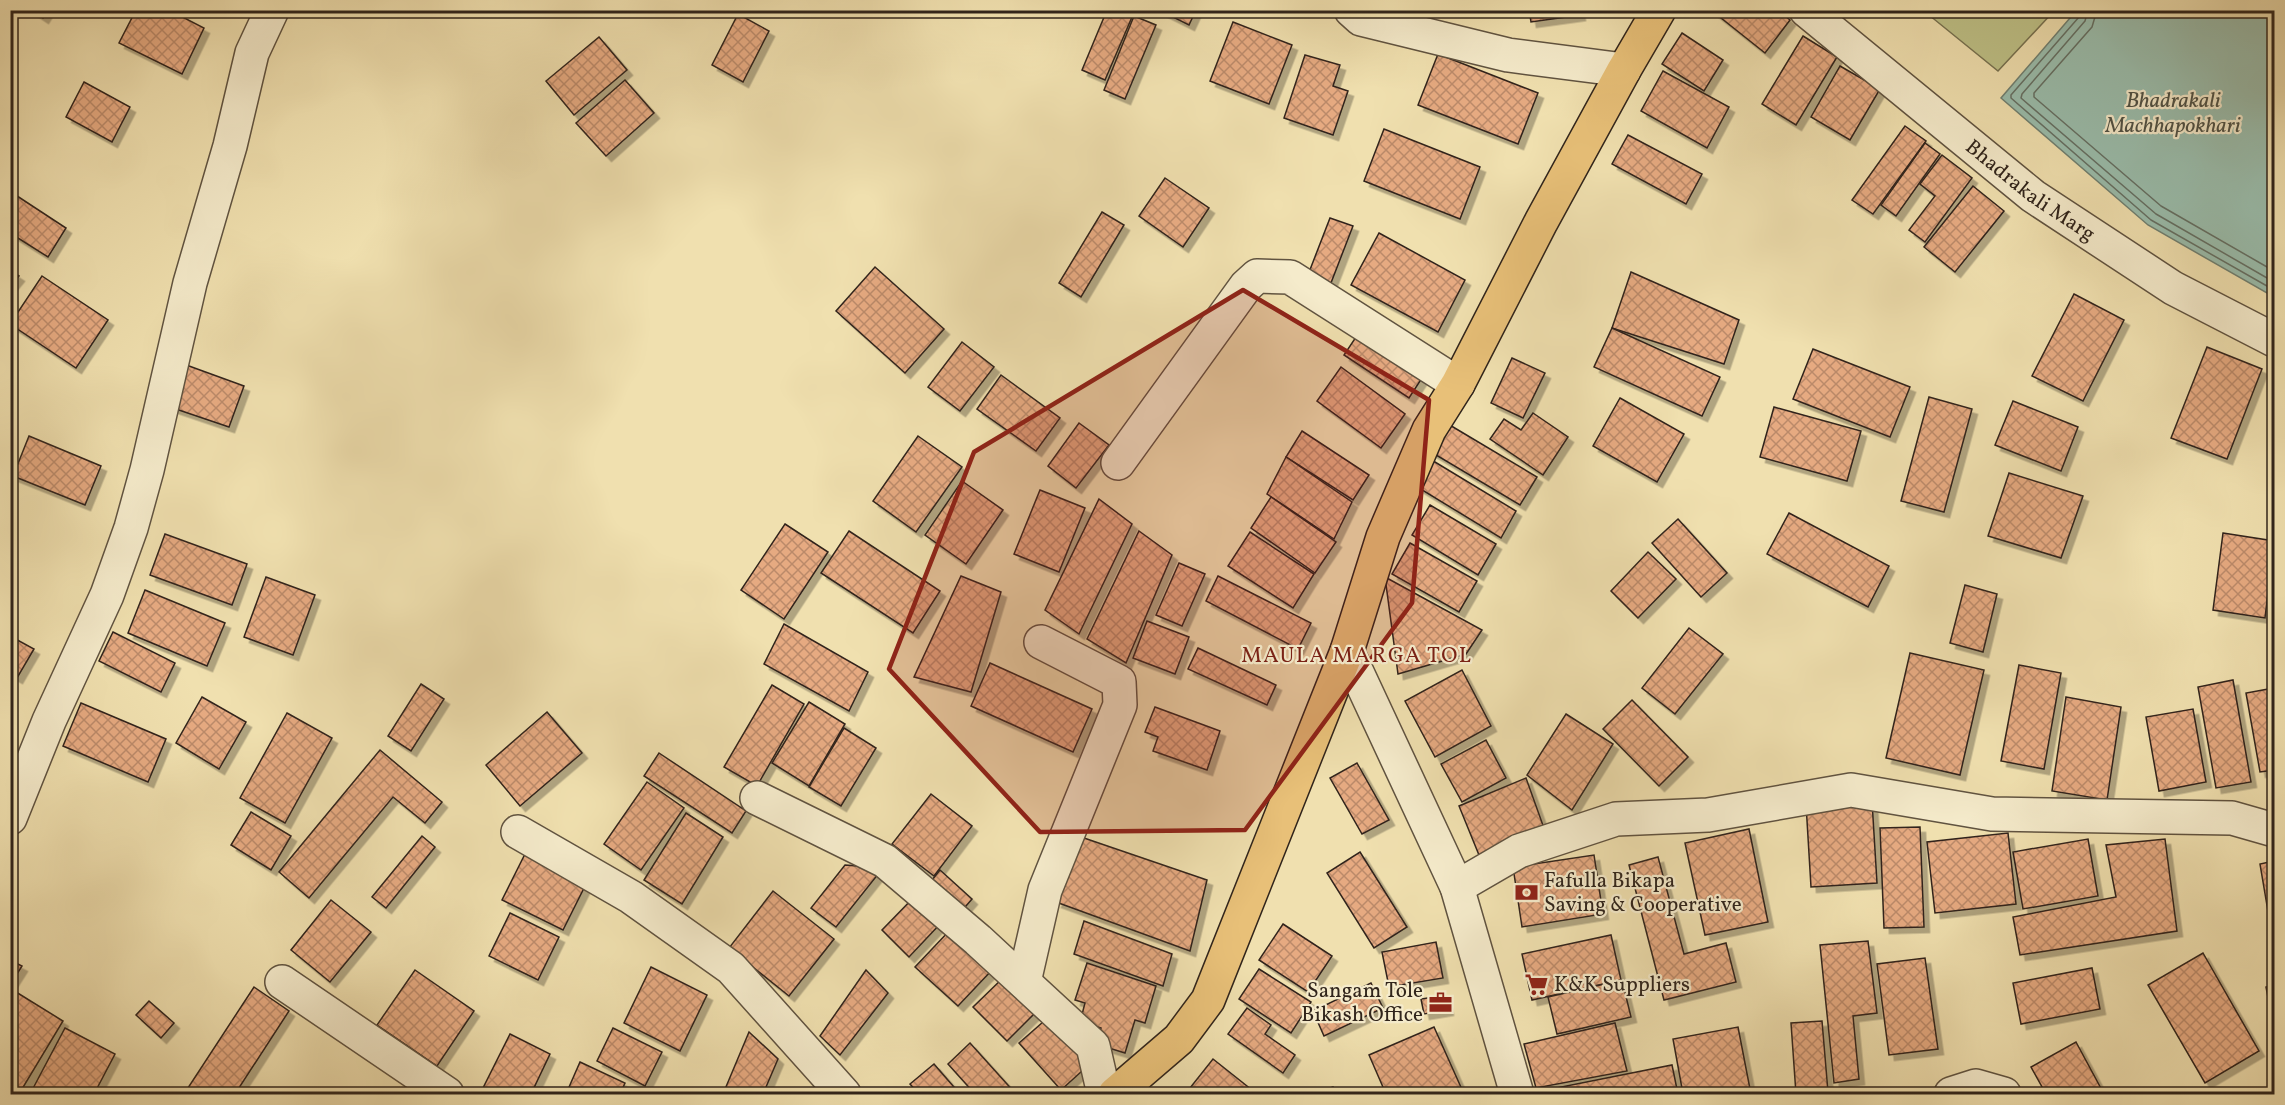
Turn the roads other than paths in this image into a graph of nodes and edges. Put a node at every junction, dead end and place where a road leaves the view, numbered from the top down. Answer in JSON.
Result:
{"nodes":[{"id":1,"x":272,"y":10,"type":"edge"},
{"id":2,"x":1351,"y":10,"type":"edge"},
{"id":3,"x":1659,"y":10,"type":"edge"},
{"id":4,"x":1806,"y":10,"type":"edge"},
{"id":5,"x":1624,"y":70,"type":"junction"},
{"id":6,"x":2274,"y":340,"type":"edge"},
{"id":7,"x":1458,"y":384,"type":"junction"},
{"id":8,"x":1118,"y":463,"type":"dead end"},
{"id":9,"x":1041,"y":642,"type":"dead end"},
{"id":10,"x":1347,"y":651,"type":"junction"},
{"id":11,"x":757,"y":798,"type":"dead end"},
{"id":12,"x":10,"y":818,"type":"edge"},
{"id":13,"x":2274,"y":830,"type":"edge"},
{"id":14,"x":518,"y":832,"type":"dead end"},
{"id":15,"x":1457,"y":888,"type":"junction"},
{"id":16,"x":282,"y":982,"type":"dead end"},
{"id":17,"x":1024,"y":982,"type":"junction"},
{"id":18,"x":447,"y":1095,"type":"edge"},
{"id":19,"x":844,"y":1095,"type":"edge"},
{"id":20,"x":1104,"y":1095,"type":"edge"},
{"id":21,"x":1115,"y":1095,"type":"edge"},
{"id":22,"x":1517,"y":1095,"type":"edge"},
{"id":23,"x":1951,"y":1095,"type":"edge"},
{"id":24,"x":2004,"y":1095,"type":"edge"}],
"edges":[{"from":1,"to":12,"type":"street"},
{"from":2,"to":5,"type":"street"},
{"from":3,"to":5,"type":"main road"},
{"from":4,"to":6,"type":"street","name":"Bhadrakali Marg"},
{"from":5,"to":7,"type":"main road"},
{"from":7,"to":8,"type":"street"},
{"from":7,"to":10,"type":"main road"},
{"from":9,"to":17,"type":"street"},
{"from":10,"to":15,"type":"street"},
{"from":10,"to":21,"type":"main road"},
{"from":11,"to":17,"type":"street"},
{"from":13,"to":15,"type":"street"},
{"from":14,"to":19,"type":"street"},
{"from":15,"to":22,"type":"street"},
{"from":16,"to":18,"type":"street"},
{"from":17,"to":20,"type":"street"},
{"from":23,"to":24,"type":"street"}]}
